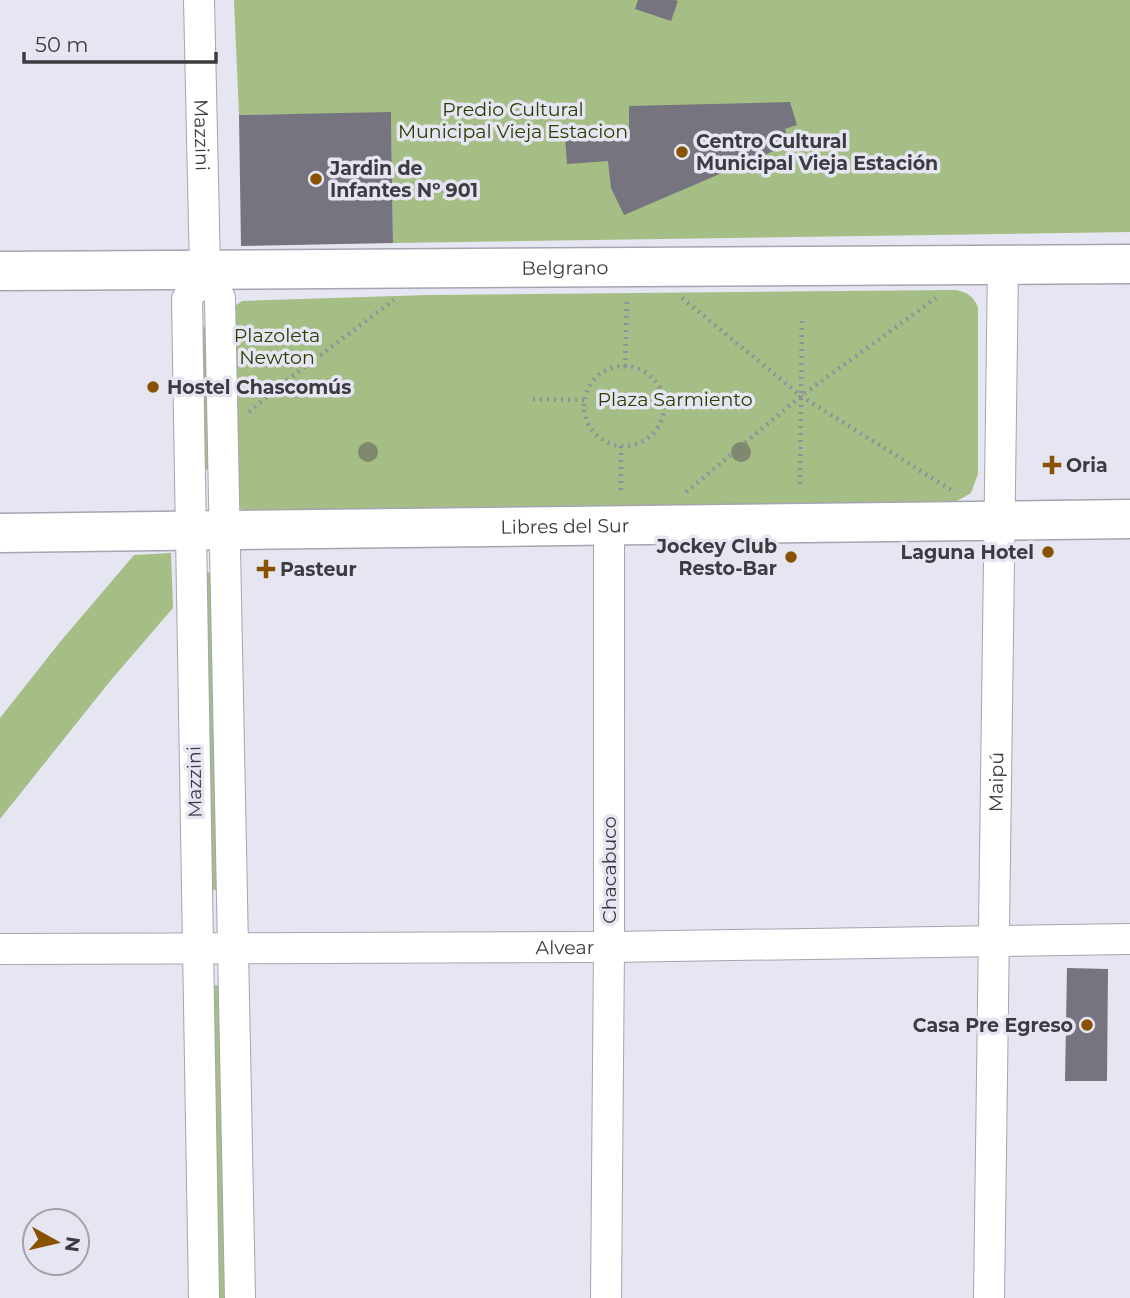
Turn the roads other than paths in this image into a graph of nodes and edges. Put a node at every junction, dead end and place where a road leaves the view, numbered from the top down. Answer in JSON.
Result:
{"nodes":[{"id":1,"x":199,"y":0,"type":"edge"},
{"id":2,"x":1130,"y":264,"type":"edge"},
{"id":3,"x":1003,"y":265,"type":"junction"},
{"id":4,"x":205,"y":270,"type":"junction"},
{"id":5,"x":0,"y":271,"type":"edge"},
{"id":6,"x":1130,"y":519,"type":"edge"},
{"id":7,"x":999,"y":520,"type":"junction"},
{"id":8,"x":626,"y":525,"type":"junction"},
{"id":9,"x":208,"y":529,"type":"junction"},
{"id":10,"x":0,"y":533,"type":"edge"},
{"id":11,"x":1130,"y":939,"type":"edge"},
{"id":12,"x":994,"y":942,"type":"junction"},
{"id":13,"x":197,"y":947,"type":"junction"},
{"id":14,"x":232,"y":947,"type":"junction"},
{"id":15,"x":609,"y":947,"type":"junction"},
{"id":16,"x":0,"y":948,"type":"edge"},
{"id":17,"x":204,"y":1298,"type":"edge"},
{"id":18,"x":240,"y":1298,"type":"edge"},
{"id":19,"x":606,"y":1298,"type":"edge"},
{"id":20,"x":989,"y":1298,"type":"edge"}],
"edges":[{"from":1,"to":4,"type":"street","name":"Mazzini"},
{"from":2,"to":3,"type":"main road","name":"Belgrano"},
{"from":3,"to":4,"type":"main road","name":"Belgrano"},
{"from":3,"to":7,"type":"street","name":"Maipú"},
{"from":4,"to":5,"type":"main road","name":"Belgrano"},
{"from":4,"to":9,"type":"street","name":"Mazzini"},
{"from":4,"to":9,"type":"street","name":"Mazzini"},
{"from":6,"to":7,"type":"main road","name":"Libres del Sur"},
{"from":7,"to":8,"type":"main road","name":"Libres del Sur"},
{"from":7,"to":12,"type":"street","name":"Maipú"},
{"from":8,"to":9,"type":"main road","name":"Libres del Sur"},
{"from":8,"to":15,"type":"street","name":"Chacabuco"},
{"from":9,"to":10,"type":"main road","name":"Libres del Sur"},
{"from":9,"to":13,"type":"street","name":"Mazzini"},
{"from":9,"to":14,"type":"street","name":"Mazzini"},
{"from":11,"to":12,"type":"street","name":"Alvear"},
{"from":12,"to":15,"type":"street","name":"Alvear"},
{"from":12,"to":20,"type":"street","name":"Maipú"},
{"from":13,"to":14,"type":"street","name":"Alvear"},
{"from":13,"to":16,"type":"street","name":"Alvear"},
{"from":13,"to":17,"type":"street","name":"Mazzini"},
{"from":14,"to":15,"type":"street","name":"Alvear"},
{"from":14,"to":18,"type":"street","name":"Mazzini"},
{"from":15,"to":19,"type":"street","name":"Chacabuco"}]}
